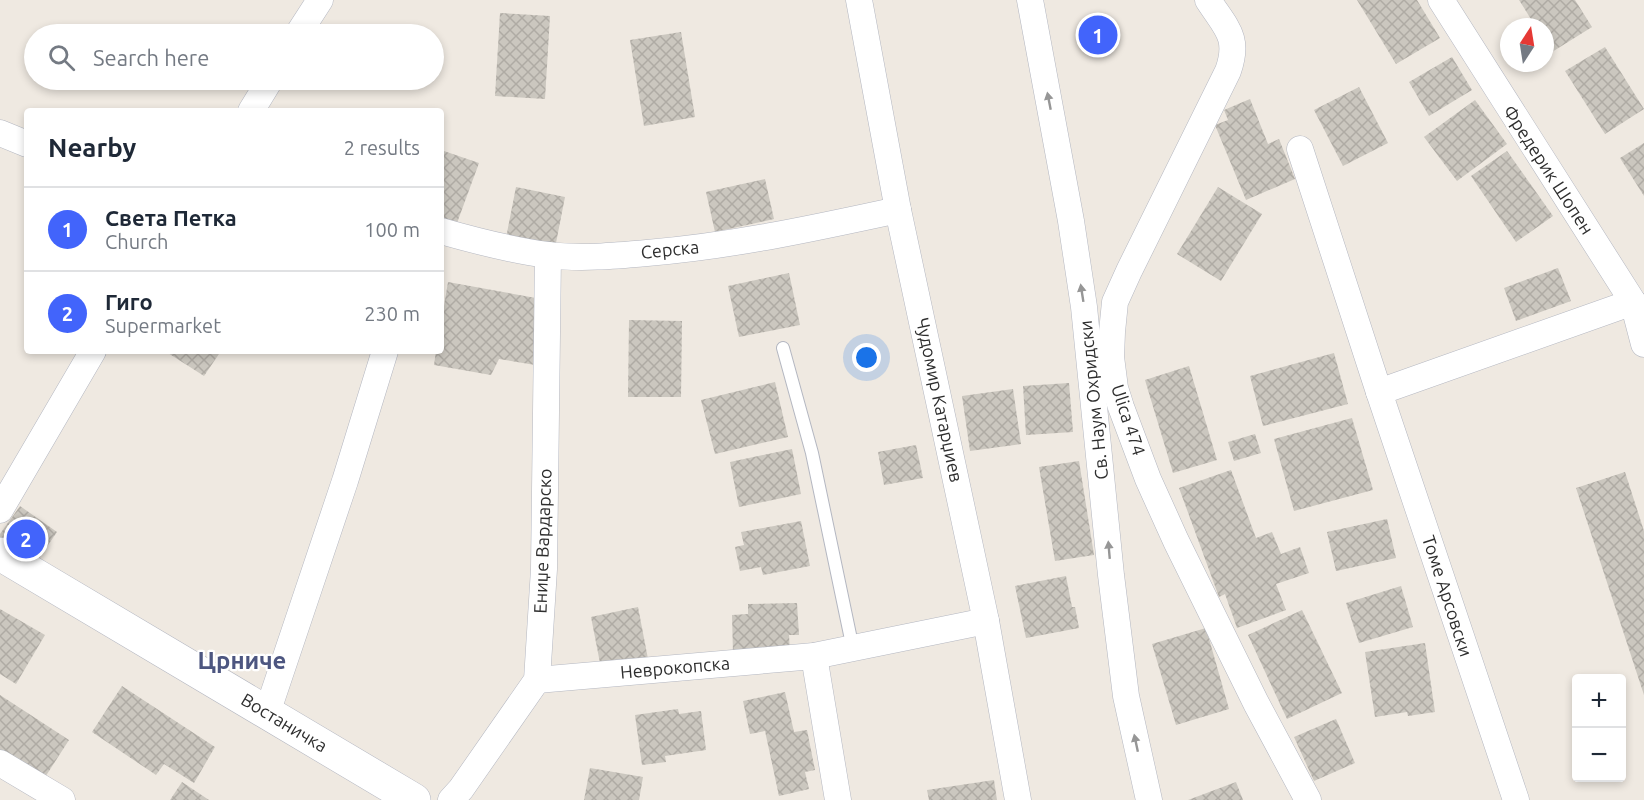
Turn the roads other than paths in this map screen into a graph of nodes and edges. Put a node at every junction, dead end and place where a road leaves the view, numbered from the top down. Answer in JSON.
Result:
{"nodes":[{"id":1,"x":320,"y":0,"type":"edge"},
{"id":2,"x":859,"y":0,"type":"edge"},
{"id":3,"x":1030,"y":0,"type":"edge"},
{"id":4,"x":1208,"y":0,"type":"edge"},
{"id":5,"x":1441,"y":0,"type":"edge"},
{"id":6,"x":304,"y":24,"type":"edge"},
{"id":7,"x":264,"y":90,"type":"edge"},
{"id":8,"x":253,"y":108,"type":"edge"},
{"id":9,"x":0,"y":133,"type":"edge"},
{"id":10,"x":24,"y":143,"type":"edge"},
{"id":11,"x":1300,"y":149,"type":"dead end"},
{"id":12,"x":898,"y":210,"type":"junction"},
{"id":13,"x":444,"y":232,"type":"edge"},
{"id":14,"x":548,"y":255,"type":"junction"},
{"id":15,"x":1633,"y":303,"type":"junction"},
{"id":16,"x":1644,"y":344,"type":"edge"},
{"id":17,"x":783,"y":348,"type":"dead end"},
{"id":18,"x":91,"y":354,"type":"edge"},
{"id":19,"x":384,"y":354,"type":"edge"},
{"id":20,"x":1379,"y":392,"type":"junction"},
{"id":21,"x":0,"y":510,"type":"edge"},
{"id":22,"x":0,"y":554,"type":"edge"},
{"id":23,"x":986,"y":621,"type":"junction"},
{"id":24,"x":853,"y":649,"type":"junction"},
{"id":25,"x":814,"y":656,"type":"junction"},
{"id":26,"x":537,"y":680,"type":"junction"},
{"id":27,"x":267,"y":713,"type":"junction"},
{"id":28,"x":0,"y":763,"type":"edge"},
{"id":29,"x":62,"y":800,"type":"edge"},
{"id":30,"x":414,"y":800,"type":"edge"},
{"id":31,"x":451,"y":800,"type":"edge"},
{"id":32,"x":838,"y":800,"type":"edge"},
{"id":33,"x":1018,"y":800,"type":"edge"},
{"id":34,"x":1149,"y":800,"type":"edge"},
{"id":35,"x":1308,"y":800,"type":"edge"},
{"id":36,"x":1516,"y":800,"type":"edge"}],
"edges":[{"from":1,"to":6,"type":"street"},
{"from":2,"to":12,"type":"street","name":"Чудомир Катарџиев"},
{"from":34,"to":3,"type":"street","name":"Св. Наум Охридски","one_way":true},
{"from":4,"to":35,"type":"street","name":"Ulica 474"},
{"from":5,"to":15,"type":"street","name":"Фредерик Шопен"},
{"from":7,"to":8,"type":"street"},
{"from":9,"to":10,"type":"street"},
{"from":11,"to":20,"type":"street","name":"Томе Арсовски"},
{"from":12,"to":14,"type":"street","name":"Серска"},
{"from":12,"to":23,"type":"street","name":"Чудомир Катарџиев"},
{"from":13,"to":14,"type":"street","name":"Серска"},
{"from":14,"to":26,"type":"street","name":"Ениџе Вардарско"},
{"from":15,"to":16,"type":"street","name":"Фредерик Шопен"},
{"from":15,"to":20,"type":"street"},
{"from":17,"to":24,"type":"lane"},
{"from":18,"to":21,"type":"street"},
{"from":19,"to":27,"type":"street"},
{"from":20,"to":36,"type":"street","name":"Томе Арсовски"},
{"from":22,"to":27,"type":"street","name":"Востаничка"},
{"from":23,"to":24,"type":"street","name":"Неврокопска"},
{"from":23,"to":33,"type":"street","name":"Чудомир Катарџиев"},
{"from":24,"to":25,"type":"street","name":"Неврокопска"},
{"from":25,"to":26,"type":"street","name":"Неврокопска"},
{"from":25,"to":32,"type":"street"},
{"from":26,"to":31,"type":"street"},
{"from":27,"to":30,"type":"street","name":"Востаничка"},
{"from":28,"to":29,"type":"street"}]}
